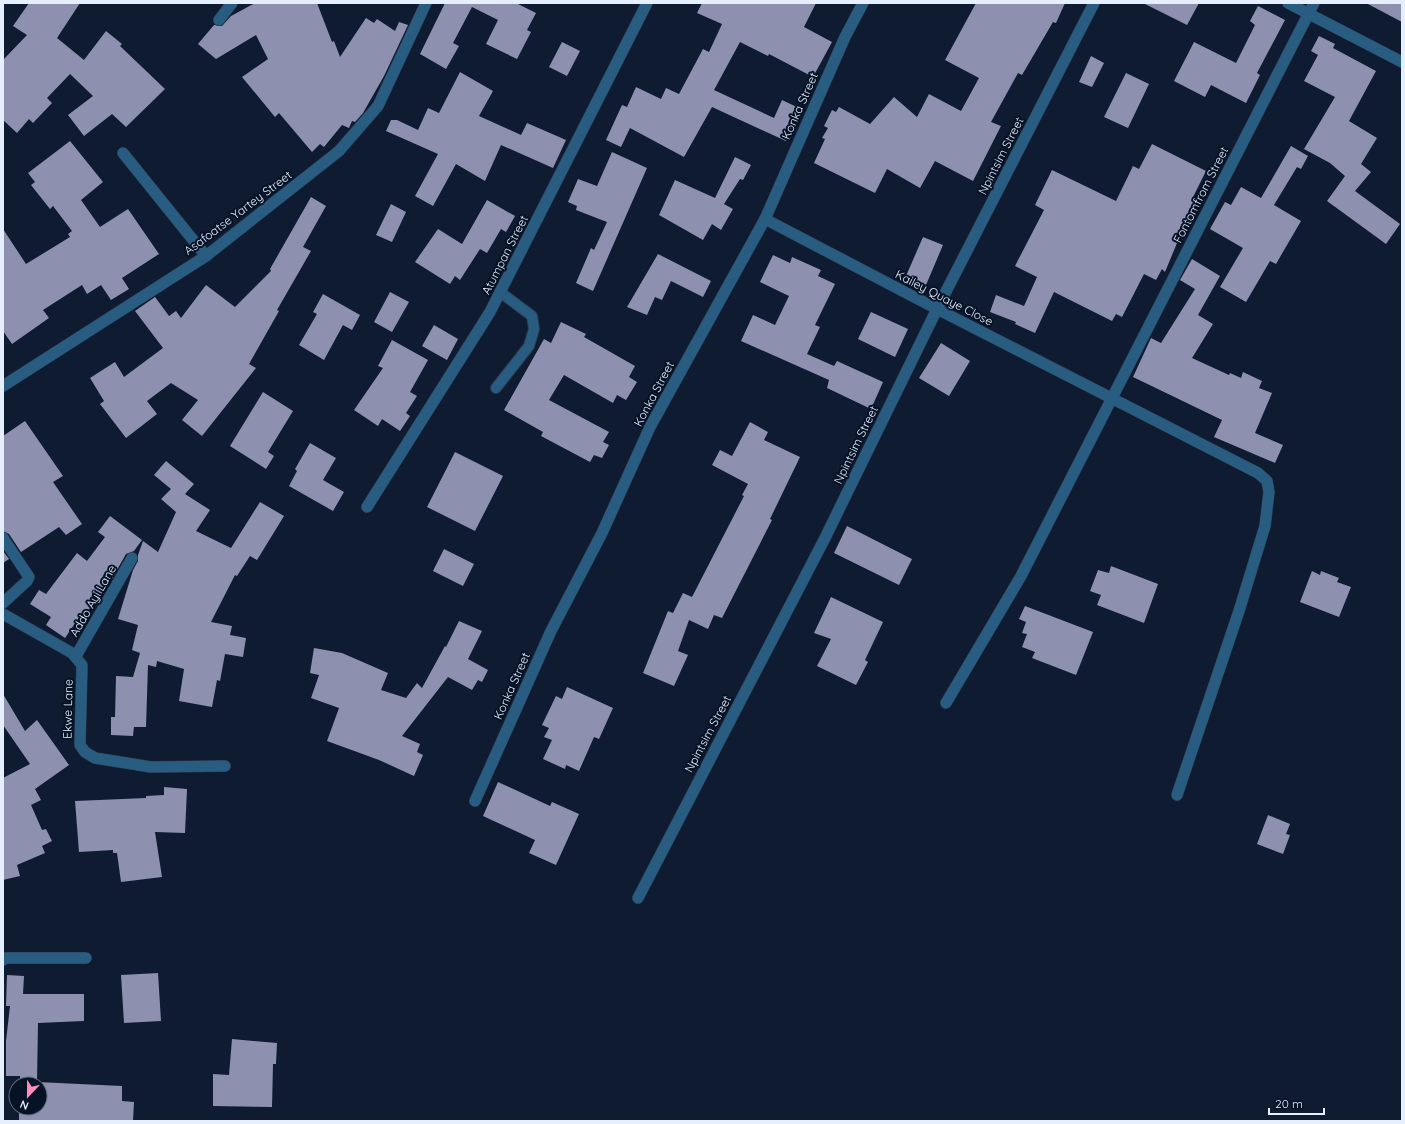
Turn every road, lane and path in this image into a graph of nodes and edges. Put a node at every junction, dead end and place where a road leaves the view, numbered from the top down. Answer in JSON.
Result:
{"nodes":[{"id":1,"x":232,"y":3,"type":"edge"},
{"id":2,"x":426,"y":3,"type":"edge"},
{"id":3,"x":647,"y":3,"type":"edge"},
{"id":4,"x":863,"y":3,"type":"edge"},
{"id":5,"x":1094,"y":3,"type":"edge"},
{"id":6,"x":1288,"y":3,"type":"edge"},
{"id":7,"x":1314,"y":3,"type":"edge"},
{"id":8,"x":1308,"y":13,"type":"junction"},
{"id":9,"x":219,"y":20,"type":"dead end"},
{"id":10,"x":1402,"y":62,"type":"edge"},
{"id":11,"x":123,"y":154,"type":"dead end"},
{"id":12,"x":765,"y":219,"type":"junction"},
{"id":13,"x":206,"y":256,"type":"junction"},
{"id":14,"x":500,"y":292,"type":"junction"},
{"id":15,"x":937,"y":309,"type":"junction"},
{"id":16,"x":3,"y":386,"type":"edge"},
{"id":17,"x":496,"y":388,"type":"dead end"},
{"id":18,"x":1112,"y":399,"type":"junction"},
{"id":19,"x":367,"y":507,"type":"dead end"},
{"id":20,"x":3,"y":538,"type":"edge"},
{"id":21,"x":132,"y":558,"type":"dead end"},
{"id":22,"x":3,"y":603,"type":"edge"},
{"id":23,"x":3,"y":614,"type":"edge"},
{"id":24,"x":76,"y":656,"type":"junction"},
{"id":25,"x":946,"y":703,"type":"dead end"},
{"id":26,"x":225,"y":766,"type":"dead end"},
{"id":27,"x":1177,"y":795,"type":"dead end"},
{"id":28,"x":475,"y":801,"type":"dead end"},
{"id":29,"x":638,"y":898,"type":"dead end"},
{"id":30,"x":86,"y":958,"type":"dead end"},
{"id":31,"x":3,"y":960,"type":"edge"}],
"edges":[{"from":1,"to":9,"type":"street"},
{"from":2,"to":13,"type":"street","name":"Asafoatse Yartey Street"},
{"from":3,"to":14,"type":"street","name":"Atumpan Street"},
{"from":4,"to":12,"type":"street","name":"Konka Street"},
{"from":5,"to":15,"type":"street","name":"Npintsim Street"},
{"from":6,"to":8,"type":"street"},
{"from":7,"to":8,"type":"street","name":"Fontomfrom Street"},
{"from":8,"to":10,"type":"street"},
{"from":8,"to":18,"type":"street","name":"Fontomfrom Street"},
{"from":11,"to":13,"type":"street"},
{"from":12,"to":15,"type":"street","name":"Kailey Quaye Close"},
{"from":12,"to":28,"type":"street","name":"Konka Street"},
{"from":13,"to":16,"type":"street","name":"Asafoatse Yartey Street"},
{"from":14,"to":17,"type":"lane"},
{"from":14,"to":19,"type":"street","name":"Atumpan Street"},
{"from":15,"to":18,"type":"street","name":"Kailey Quaye Close"},
{"from":15,"to":29,"type":"street","name":"Npintsim Street"},
{"from":18,"to":25,"type":"street","name":"Fontomfrom Street"},
{"from":18,"to":27,"type":"street","name":"Kailey Quaye Close"},
{"from":20,"to":22,"type":"street"},
{"from":21,"to":24,"type":"street","name":"Addo Ayi Lane"},
{"from":23,"to":24,"type":"street"},
{"from":24,"to":26,"type":"street","name":"Ekwe Lane"},
{"from":30,"to":31,"type":"street"}]}
